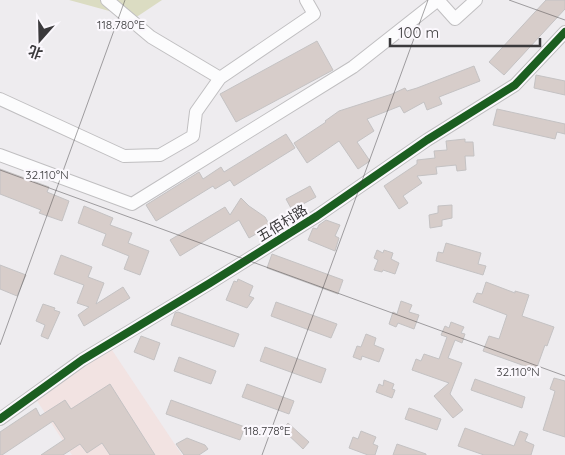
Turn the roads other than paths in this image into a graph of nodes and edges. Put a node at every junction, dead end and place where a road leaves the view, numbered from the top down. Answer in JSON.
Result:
{"nodes":[{"id":1,"x":107,"y":0,"type":"edge"},
{"id":2,"x":306,"y":0,"type":"edge"},
{"id":3,"x":438,"y":0,"type":"edge"},
{"id":4,"x":476,"y":0,"type":"edge"},
{"id":5,"x":565,"y":32,"type":"edge"},
{"id":6,"x":220,"y":78,"type":"junction"},
{"id":7,"x":0,"y":99,"type":"edge"},
{"id":8,"x":0,"y":155,"type":"edge"},
{"id":9,"x":0,"y":419,"type":"edge"}],
"edges":[{"from":1,"to":6,"type":"street"},
{"from":2,"to":6,"type":"street"},
{"from":3,"to":4,"type":"street"},
{"from":3,"to":8,"type":"street"},
{"from":5,"to":9,"type":"street","name":"五佰村路"},
{"from":6,"to":7,"type":"street"}]}
